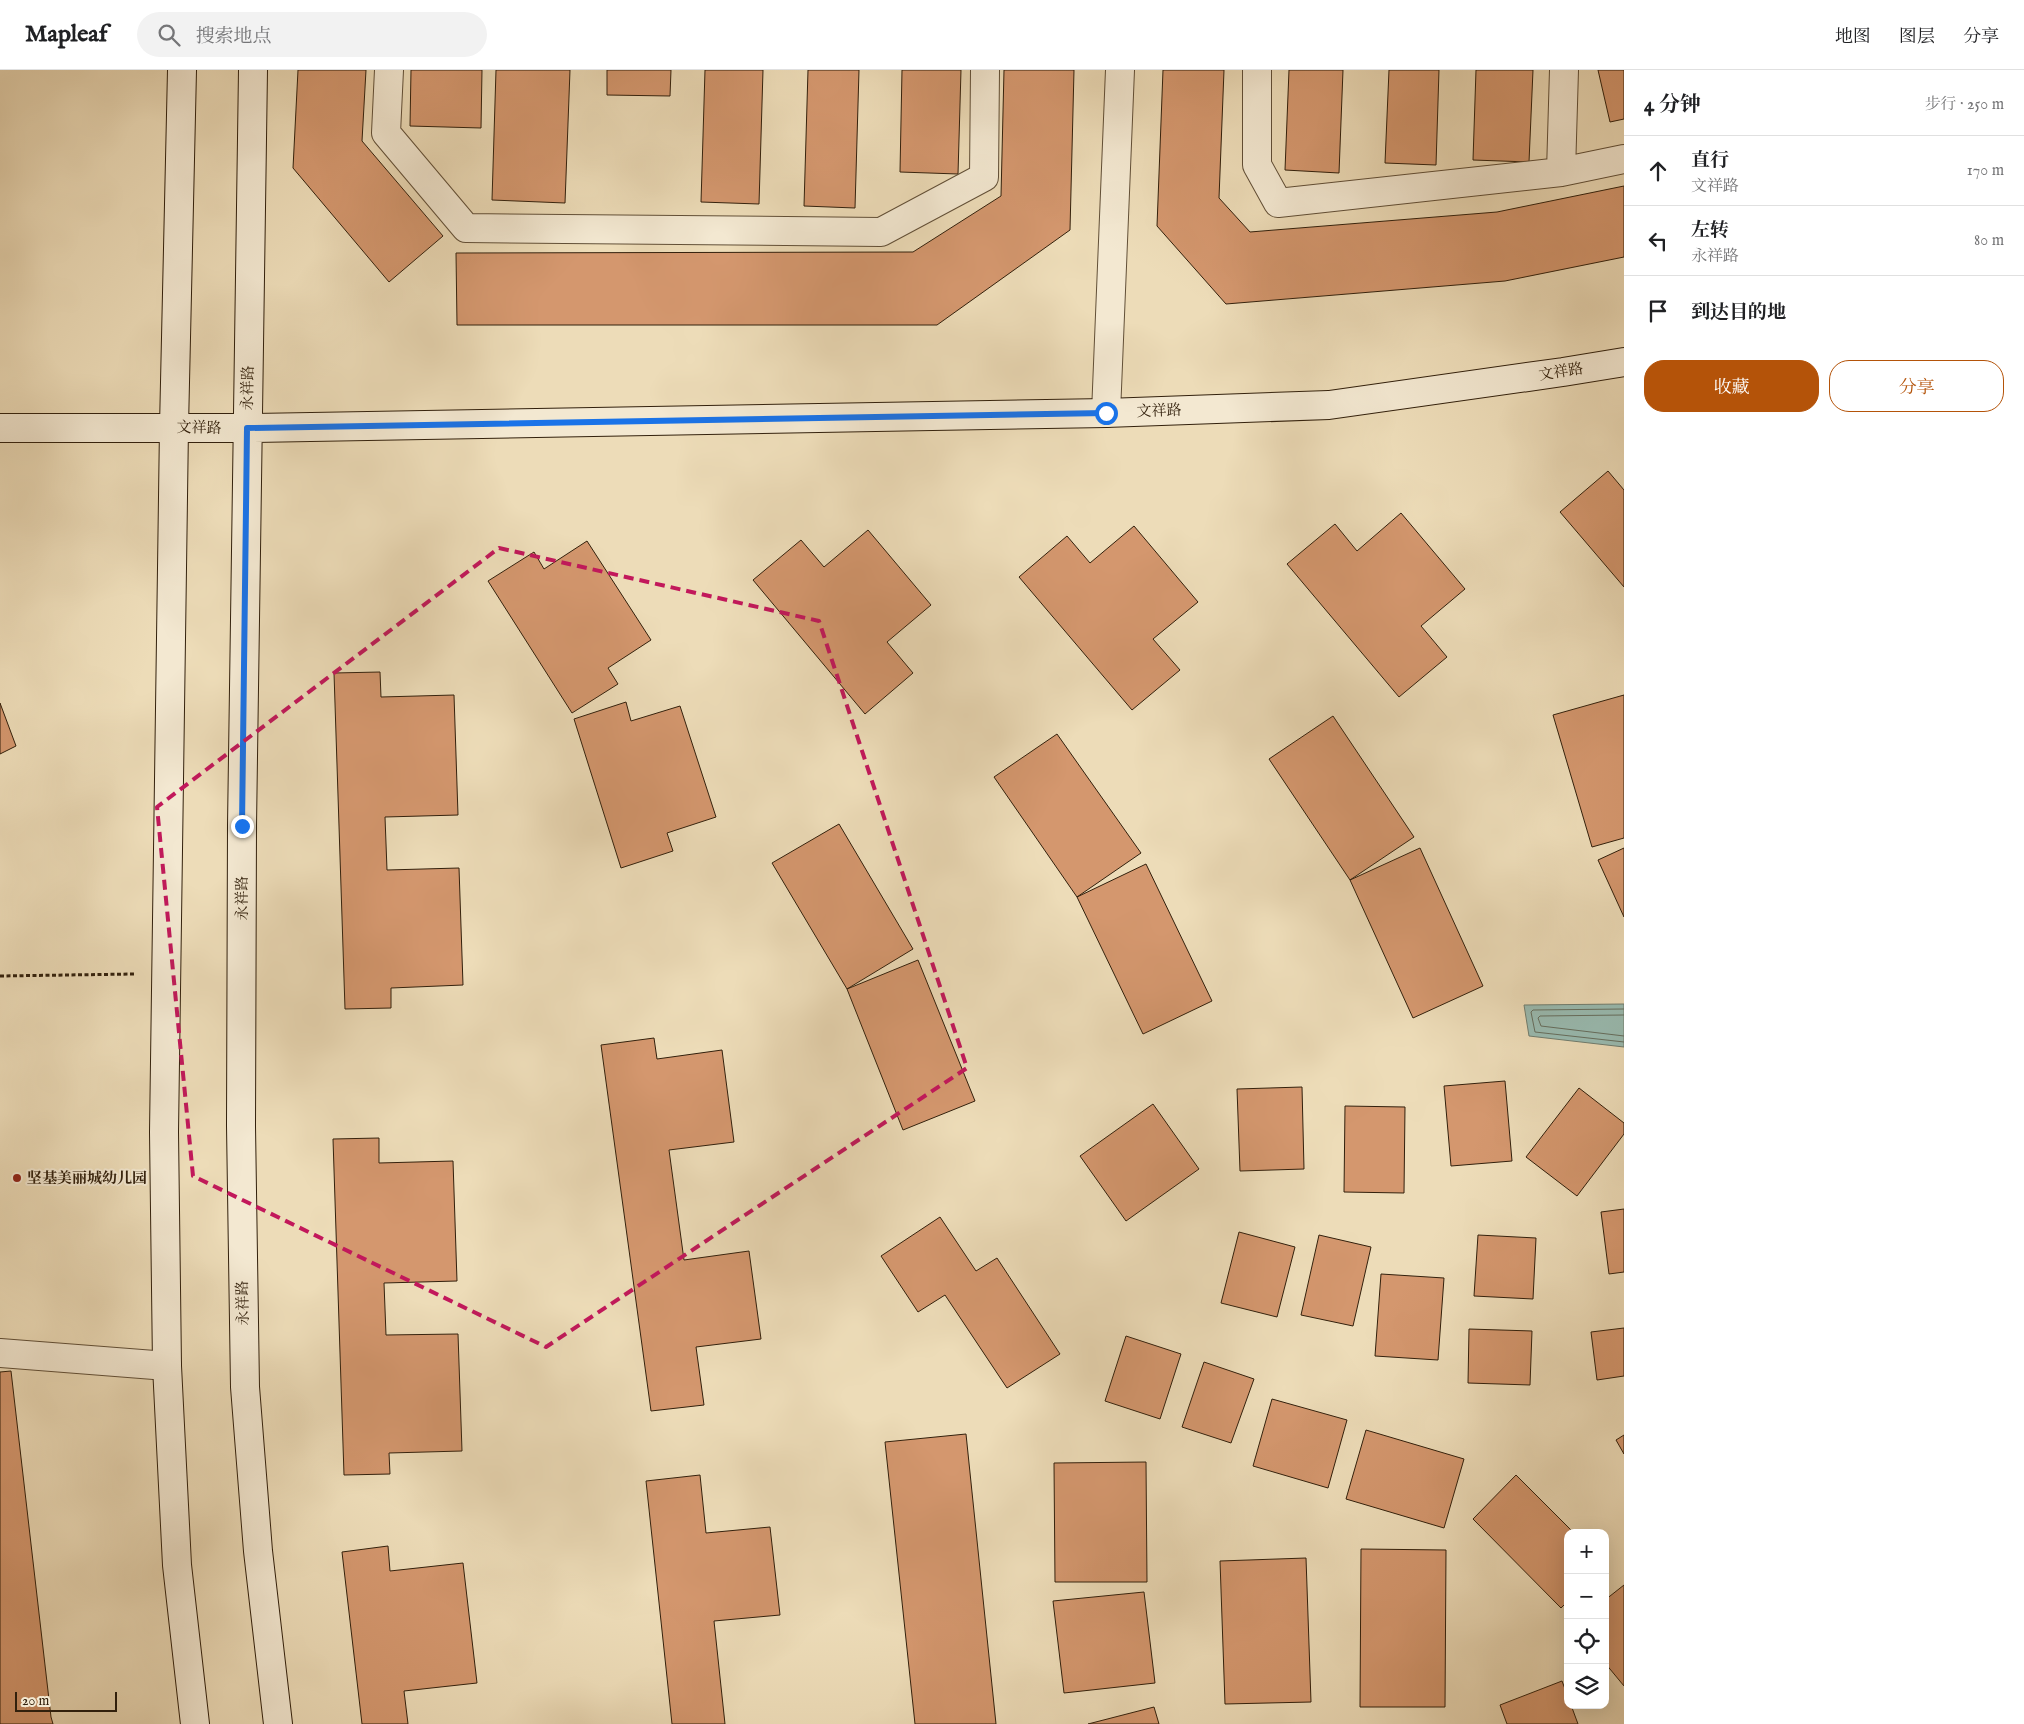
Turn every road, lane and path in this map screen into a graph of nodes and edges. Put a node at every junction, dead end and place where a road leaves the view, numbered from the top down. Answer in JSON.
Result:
{"nodes":[{"id":1,"x":182,"y":70,"type":"edge"},
{"id":2,"x":252,"y":70,"type":"edge"},
{"id":3,"x":389,"y":70,"type":"edge"},
{"id":4,"x":985,"y":70,"type":"edge"},
{"id":5,"x":1120,"y":70,"type":"edge"},
{"id":6,"x":1256,"y":70,"type":"edge"},
{"id":7,"x":1564,"y":70,"type":"edge"},
{"id":8,"x":1624,"y":159,"type":"edge"},
{"id":9,"x":1560,"y":172,"type":"junction"},
{"id":10,"x":1624,"y":362,"type":"edge"},
{"id":11,"x":1106,"y":413,"type":"junction"},
{"id":12,"x":174,"y":427,"type":"junction"},
{"id":13,"x":0,"y":428,"type":"edge"},
{"id":14,"x":247,"y":428,"type":"junction"},
{"id":15,"x":165,"y":974,"type":"junction"},
{"id":16,"x":0,"y":976,"type":"edge"},
{"id":17,"x":0,"y":1353,"type":"edge"},
{"id":18,"x":167,"y":1366,"type":"junction"},
{"id":19,"x":194,"y":1724,"type":"edge"},
{"id":20,"x":278,"y":1724,"type":"edge"}],
"edges":[{"from":1,"to":12,"type":"street"},
{"from":2,"to":14,"type":"street","name":"永祥路"},
{"from":3,"to":4,"type":"street"},
{"from":5,"to":11,"type":"street"},
{"from":6,"to":9,"type":"street"},
{"from":7,"to":9,"type":"street"},
{"from":8,"to":9,"type":"street"},
{"from":10,"to":11,"type":"street","name":"文祥路"},
{"from":11,"to":14,"type":"street","name":"文祥路"},
{"from":12,"to":13,"type":"street","name":"文祥路"},
{"from":12,"to":14,"type":"street","name":"文祥路"},
{"from":12,"to":15,"type":"street"},
{"from":14,"to":20,"type":"street","name":"永祥路"},
{"from":15,"to":16,"type":"path"},
{"from":15,"to":18,"type":"street"},
{"from":17,"to":18,"type":"street"},
{"from":18,"to":19,"type":"street"}]}
